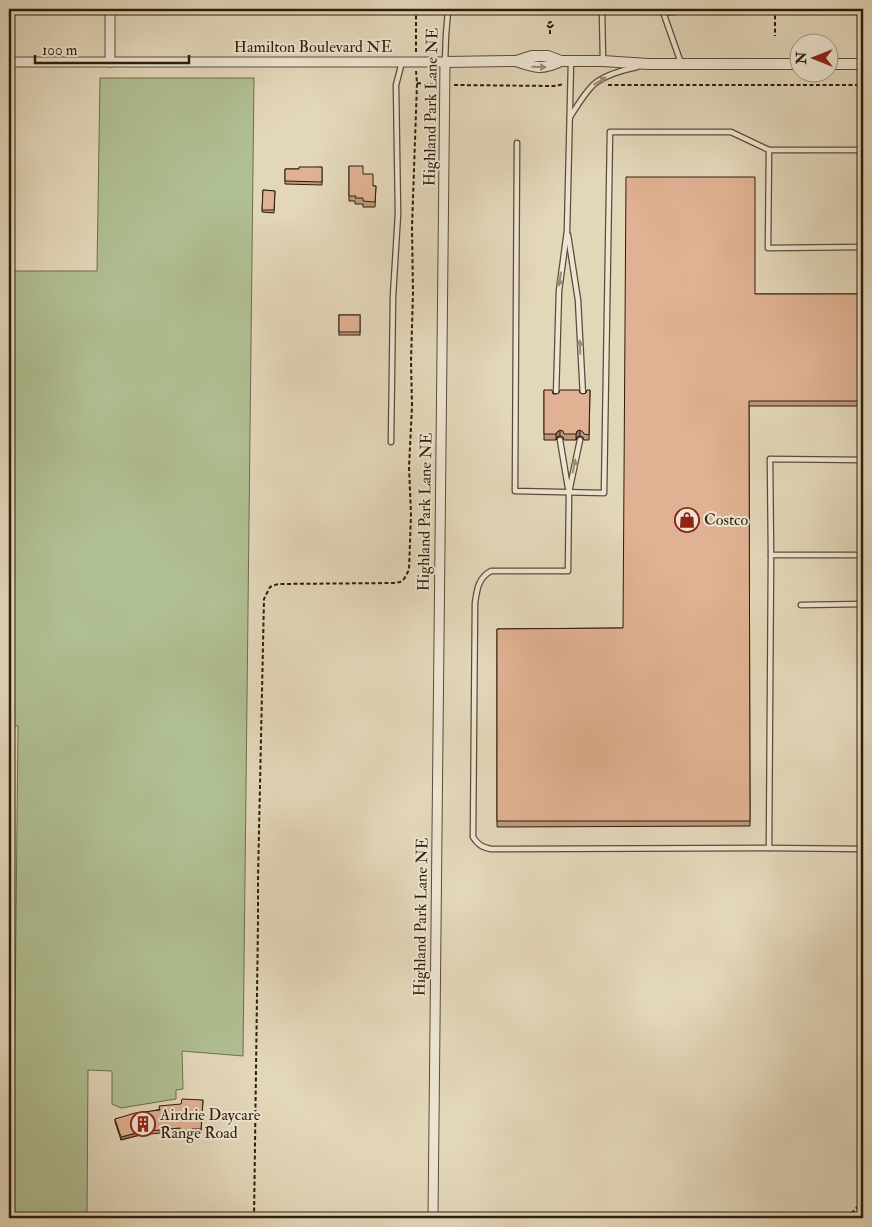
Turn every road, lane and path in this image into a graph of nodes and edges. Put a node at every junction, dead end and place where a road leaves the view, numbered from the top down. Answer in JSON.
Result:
{"nodes":[{"id":1,"x":110,"y":9,"type":"edge"},
{"id":2,"x":416,"y":9,"type":"edge"},
{"id":3,"x":674,"y":9,"type":"edge"},
{"id":4,"x":775,"y":9,"type":"edge"},
{"id":5,"x":602,"y":10,"type":"edge"},
{"id":6,"x":663,"y":10,"type":"edge"},
{"id":7,"x":550,"y":28,"type":"dead end"},
{"id":8,"x":550,"y":36,"type":"dead end"},
{"id":9,"x":775,"y":36,"type":"dead end"},
{"id":10,"x":416,"y":54,"type":"dead end"},
{"id":11,"x":566,"y":61,"type":"junction"},
{"id":12,"x":603,"y":61,"type":"junction"},
{"id":13,"x":9,"y":62,"type":"edge"},
{"id":14,"x":110,"y":62,"type":"junction"},
{"id":15,"x":402,"y":62,"type":"junction"},
{"id":16,"x":445,"y":62,"type":"junction"},
{"id":17,"x":681,"y":63,"type":"junction"},
{"id":18,"x":648,"y":64,"type":"junction"},
{"id":19,"x":790,"y":64,"type":"edge"},
{"id":20,"x":840,"y":64,"type":"edge"},
{"id":21,"x":863,"y":64,"type":"edge"},
{"id":22,"x":416,"y":69,"type":"dead end"},
{"id":23,"x":417,"y":83,"type":"junction"},
{"id":24,"x":570,"y":83,"type":"junction"},
{"id":25,"x":594,"y":83,"type":"junction"},
{"id":26,"x":436,"y":85,"type":"dead end"},
{"id":27,"x":456,"y":85,"type":"dead end"},
{"id":28,"x":863,"y":85,"type":"edge"},
{"id":29,"x":569,"y":118,"type":"junction"},
{"id":30,"x":517,"y":143,"type":"dead end"},
{"id":31,"x":769,"y":150,"type":"junction"},
{"id":32,"x":863,"y":150,"type":"edge"},
{"id":33,"x":567,"y":231,"type":"junction"},
{"id":34,"x":863,"y":247,"type":"edge"},
{"id":35,"x":556,"y":396,"type":"edge"},
{"id":36,"x":583,"y":396,"type":"edge"},
{"id":37,"x":560,"y":440,"type":"dead end"},
{"id":38,"x":580,"y":440,"type":"dead end"},
{"id":39,"x":391,"y":442,"type":"dead end"},
{"id":40,"x":863,"y":460,"type":"edge"},
{"id":41,"x":569,"y":492,"type":"junction"},
{"id":42,"x":771,"y":554,"type":"junction"},
{"id":43,"x":863,"y":555,"type":"edge"},
{"id":44,"x":863,"y":604,"type":"edge"},
{"id":45,"x":801,"y":605,"type":"dead end"},
{"id":46,"x":769,"y":848,"type":"junction"},
{"id":47,"x":863,"y":849,"type":"edge"},
{"id":48,"x":863,"y":1201,"type":"edge"},
{"id":49,"x":254,"y":1218,"type":"edge"},
{"id":50,"x":433,"y":1218,"type":"edge"},
{"id":51,"x":847,"y":1218,"type":"edge"}],
"edges":[{"from":1,"to":14,"type":"street"},
{"from":2,"to":10,"type":"path"},
{"from":3,"to":6,"type":"lane"},
{"from":4,"to":9,"type":"path"},
{"from":5,"to":12,"type":"lane","name":"Highland Park Lane NE"},
{"from":5,"to":16,"type":"lane","name":"Highland Park Lane NE"},
{"from":6,"to":17,"type":"lane"},
{"from":7,"to":8,"type":"path"},
{"from":11,"to":12,"type":"street","name":"Hamilton Boulevard NE"},
{"from":11,"to":16,"type":"street","name":"Hamilton Boulevard NE"},
{"from":11,"to":24,"type":"lane"},
{"from":12,"to":18,"type":"street","name":"Hamilton Boulevard NE"},
{"from":13,"to":14,"type":"street","name":"Hamilton Boulevard NE"},
{"from":14,"to":15,"type":"street","name":"Hamilton Boulevard NE"},
{"from":15,"to":16,"type":"street","name":"Hamilton Boulevard NE"},
{"from":15,"to":39,"type":"lane"},
{"from":16,"to":50,"type":"street","name":"Highland Park Lane NE"},
{"from":17,"to":18,"type":"street","name":"Hamilton Boulevard NE"},
{"from":17,"to":19,"type":"street","name":"Hamilton Boulevard NE"},
{"from":25,"to":18,"type":"lane","one_way":true},
{"from":20,"to":21,"type":"street"},
{"from":22,"to":23,"type":"path"},
{"from":23,"to":26,"type":"path"},
{"from":23,"to":49,"type":"path"},
{"from":24,"to":27,"type":"path"},
{"from":24,"to":29,"type":"lane"},
{"from":25,"to":28,"type":"path"},
{"from":25,"to":29,"type":"lane"},
{"from":29,"to":33,"type":"lane"},
{"from":30,"to":41,"type":"lane"},
{"from":31,"to":32,"type":"lane"},
{"from":31,"to":34,"type":"lane"},
{"from":31,"to":41,"type":"lane"},
{"from":33,"to":35,"type":"lane","one_way":true},
{"from":36,"to":33,"type":"lane","one_way":true},
{"from":37,"to":41,"type":"lane"},
{"from":41,"to":38,"type":"lane","one_way":true},
{"from":40,"to":42,"type":"lane"},
{"from":41,"to":46,"type":"lane"},
{"from":42,"to":43,"type":"lane"},
{"from":42,"to":46,"type":"lane"},
{"from":44,"to":45,"type":"lane"},
{"from":46,"to":47,"type":"lane"},
{"from":48,"to":51,"type":"path"}]}
